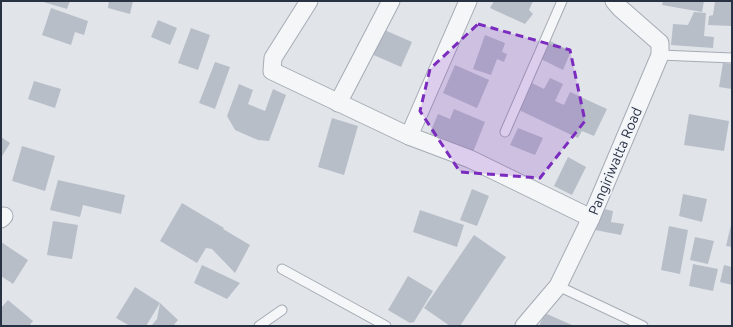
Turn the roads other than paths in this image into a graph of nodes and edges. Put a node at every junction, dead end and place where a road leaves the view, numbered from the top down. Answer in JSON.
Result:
{"nodes":[{"id":1,"x":309,"y":1,"type":"edge"},
{"id":2,"x":391,"y":1,"type":"edge"},
{"id":3,"x":468,"y":1,"type":"edge"},
{"id":4,"x":562,"y":1,"type":"edge"},
{"id":5,"x":614,"y":1,"type":"edge"},
{"id":6,"x":660,"y":55,"type":"junction"},
{"id":7,"x":732,"y":58,"type":"edge"},
{"id":8,"x":338,"y":103,"type":"junction"},
{"id":9,"x":505,"y":132,"type":"dead end"},
{"id":10,"x":409,"y":136,"type":"junction"},
{"id":11,"x":591,"y":218,"type":"junction"},
{"id":12,"x":282,"y":269,"type":"dead end"},
{"id":13,"x":558,"y":286,"type":"junction"},
{"id":14,"x":282,"y":310,"type":"dead end"},
{"id":15,"x":259,"y":326,"type":"edge"},
{"id":16,"x":386,"y":326,"type":"edge"},
{"id":17,"x":524,"y":326,"type":"edge"},
{"id":18,"x":643,"y":326,"type":"edge"}],
"edges":[{"from":1,"to":8,"type":"street"},
{"from":2,"to":8,"type":"street"},
{"from":3,"to":10,"type":"street"},
{"from":4,"to":9,"type":"lane"},
{"from":5,"to":6,"type":"street"},
{"from":6,"to":7,"type":"lane"},
{"from":6,"to":11,"type":"street","name":"Pangiriwatta Road"},
{"from":8,"to":10,"type":"street"},
{"from":10,"to":11,"type":"street"},
{"from":11,"to":13,"type":"street","name":"Pangiriwatta Road"},
{"from":12,"to":16,"type":"lane"},
{"from":13,"to":17,"type":"street","name":"Pangiriwatta Road"},
{"from":13,"to":18,"type":"lane"},
{"from":14,"to":15,"type":"lane"}]}
